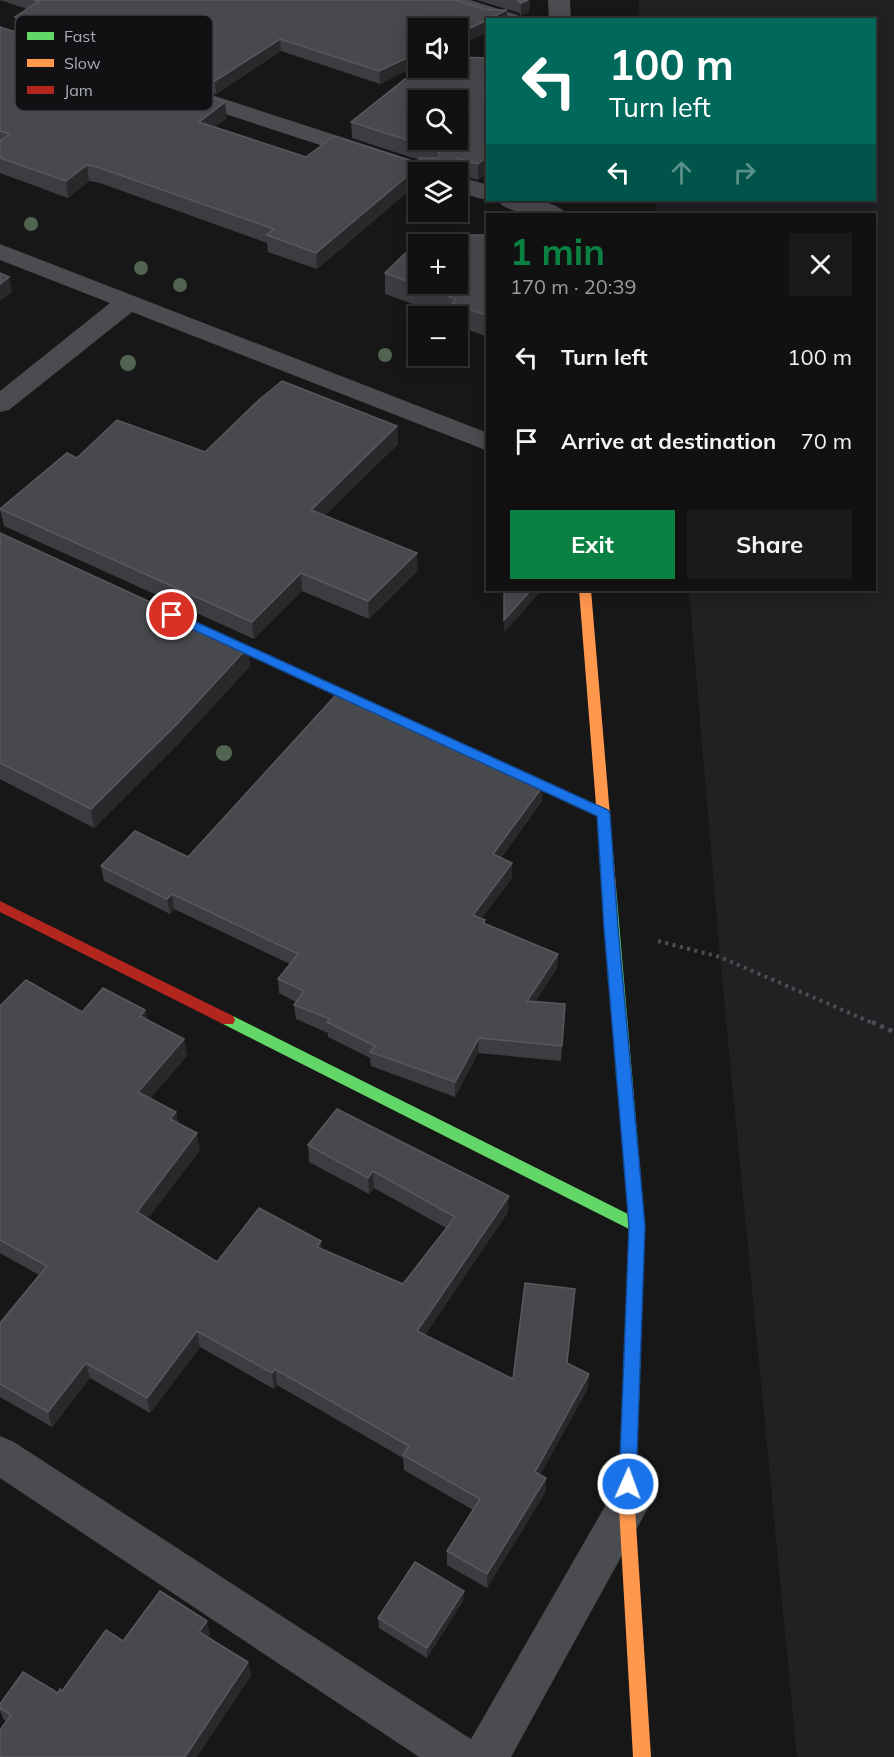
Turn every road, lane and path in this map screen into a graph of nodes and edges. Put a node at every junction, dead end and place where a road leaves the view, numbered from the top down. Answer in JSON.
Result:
{"nodes":[{"id":1,"x":448,"y":0,"type":"edge"},
{"id":2,"x":559,"y":0,"type":"edge"},
{"id":3,"x":504,"y":18,"type":"edge"},
{"id":4,"x":560,"y":18,"type":"edge"},
{"id":5,"x":213,"y":103,"type":"edge"},
{"id":6,"x":408,"y":166,"type":"edge"},
{"id":7,"x":468,"y":186,"type":"edge"},
{"id":8,"x":486,"y":192,"type":"edge"},
{"id":9,"x":512,"y":201,"type":"edge"},
{"id":10,"x":552,"y":213,"type":"edge"},
{"id":11,"x":0,"y":251,"type":"edge"},
{"id":12,"x":128,"y":302,"type":"junction"},
{"id":13,"x":0,"y":404,"type":"edge"},
{"id":14,"x":486,"y":441,"type":"edge"},
{"id":15,"x":585,"y":591,"type":"edge"},
{"id":16,"x":194,"y":625,"type":"edge"},
{"id":17,"x":604,"y":814,"type":"junction"},
{"id":18,"x":0,"y":906,"type":"edge"},
{"id":19,"x":611,"y":928,"type":"junction"},
{"id":20,"x":894,"y":1032,"type":"edge"},
{"id":21,"x":637,"y":1226,"type":"junction"},
{"id":22,"x":0,"y":1455,"type":"edge"},
{"id":23,"x":627,"y":1508,"type":"junction"},
{"id":24,"x":459,"y":1757,"type":"edge"},
{"id":25,"x":486,"y":1757,"type":"edge"},
{"id":26,"x":642,"y":1757,"type":"edge"}],
"edges":[{"from":1,"to":3,"type":"street"},
{"from":2,"to":4,"type":"street"},
{"from":5,"to":6,"type":"street"},
{"from":7,"to":8,"type":"street"},
{"from":9,"to":10,"type":"street"},
{"from":11,"to":12,"type":"street"},
{"from":12,"to":13,"type":"street"},
{"from":12,"to":14,"type":"street"},
{"from":15,"to":17,"type":"street"},
{"from":16,"to":17,"type":"street"},
{"from":17,"to":19,"type":"street"},
{"from":18,"to":21,"type":"street"},
{"from":19,"to":20,"type":"path"},
{"from":19,"to":21,"type":"street"},
{"from":21,"to":23,"type":"street"},
{"from":22,"to":24,"type":"street"},
{"from":23,"to":25,"type":"street"},
{"from":23,"to":26,"type":"street"}]}
